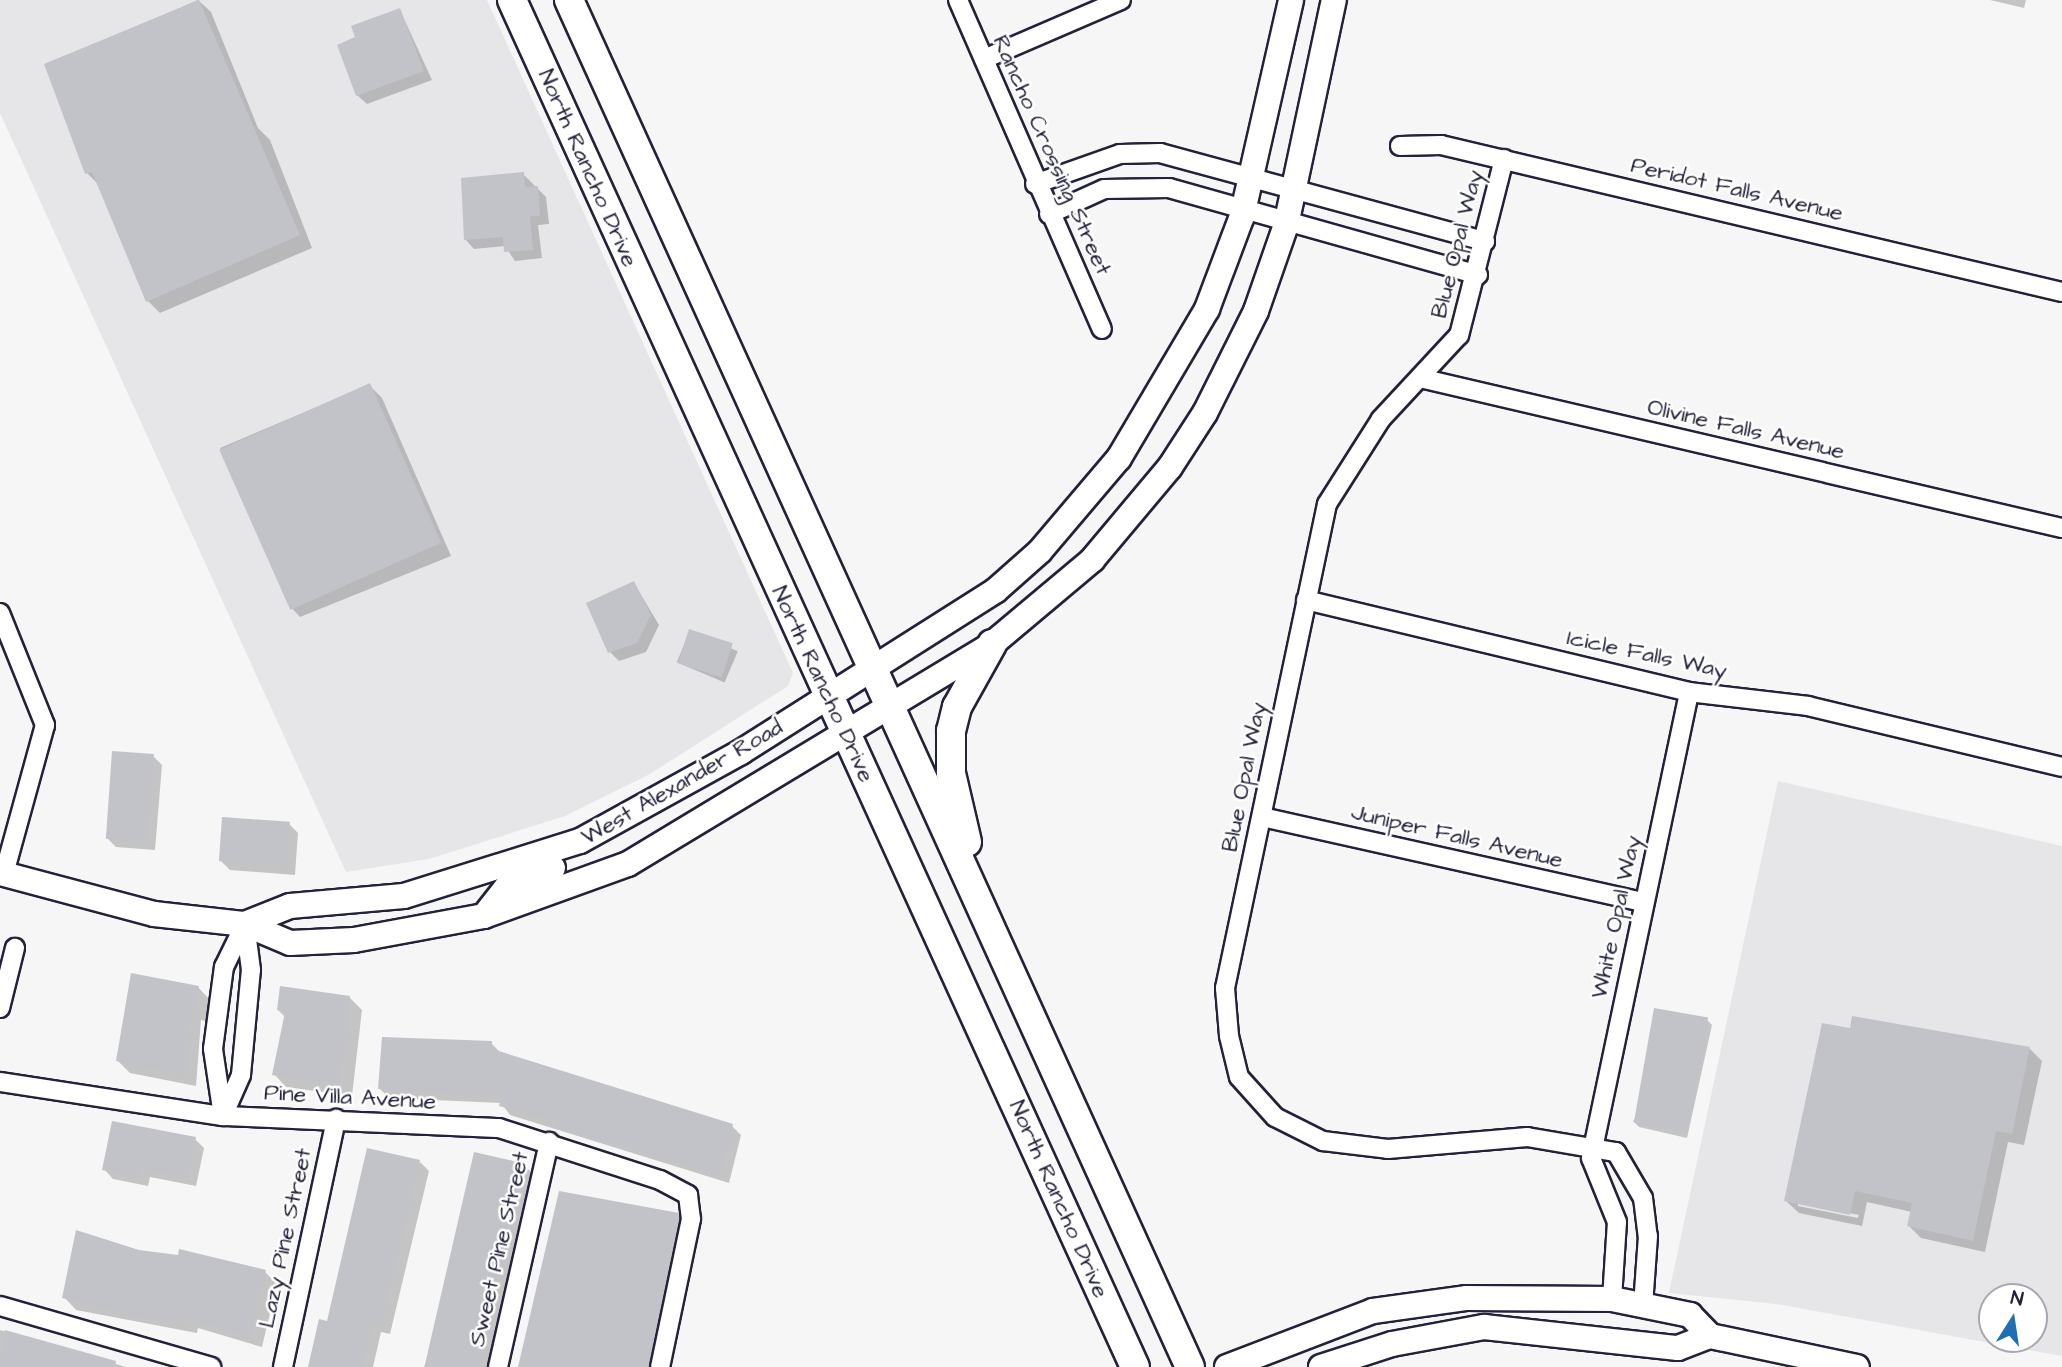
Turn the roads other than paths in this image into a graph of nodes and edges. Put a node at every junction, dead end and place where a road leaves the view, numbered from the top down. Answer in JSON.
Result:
{"nodes":[{"id":1,"x":512,"y":0,"type":"edge"},
{"id":2,"x":569,"y":0,"type":"edge"},
{"id":3,"x":958,"y":0,"type":"edge"},
{"id":4,"x":1121,"y":0,"type":"edge"},
{"id":5,"x":1291,"y":0,"type":"edge"},
{"id":6,"x":1334,"y":0,"type":"edge"},
{"id":7,"x":984,"y":59,"type":"junction"},
{"id":8,"x":1400,"y":146,"type":"dead end"},
{"id":9,"x":1504,"y":159,"type":"junction"},
{"id":10,"x":1253,"y":177,"type":"junction"},
{"id":11,"x":1035,"y":184,"type":"junction"},
{"id":12,"x":1295,"y":190,"type":"junction"},
{"id":13,"x":1244,"y":211,"type":"junction"},
{"id":14,"x":1049,"y":214,"type":"junction"},
{"id":15,"x":1286,"y":225,"type":"junction"},
{"id":16,"x":1485,"y":241,"type":"junction"},
{"id":17,"x":1478,"y":275,"type":"junction"},
{"id":18,"x":2062,"y":292,"type":"edge"},
{"id":19,"x":1102,"y":329,"type":"dead end"},
{"id":20,"x":1420,"y":378,"type":"junction"},
{"id":21,"x":2062,"y":528,"type":"edge"},
{"id":22,"x":1306,"y":600,"type":"junction"},
{"id":23,"x":0,"y":613,"type":"edge"},
{"id":24,"x":992,"y":644,"type":"junction"},
{"id":25,"x":874,"y":668,"type":"junction"},
{"id":26,"x":1689,"y":692,"type":"junction"},
{"id":27,"x":830,"y":695,"type":"junction"},
{"id":28,"x":889,"y":702,"type":"junction"},
{"id":29,"x":845,"y":729,"type":"junction"},
{"id":30,"x":2062,"y":767,"type":"edge"},
{"id":31,"x":1262,"y":817,"type":"junction"},
{"id":32,"x":602,"y":830,"type":"junction"},
{"id":33,"x":2,"y":874,"type":"edge"},
{"id":34,"x":978,"y":896,"type":"junction"},
{"id":35,"x":1643,"y":902,"type":"junction"},
{"id":36,"x":484,"y":916,"type":"junction"},
{"id":37,"x":245,"y":924,"type":"junction"},
{"id":38,"x":15,"y":948,"type":"dead end"},
{"id":39,"x":0,"y":1008,"type":"edge"},
{"id":40,"x":0,"y":1082,"type":"edge"},
{"id":41,"x":223,"y":1116,"type":"junction"},
{"id":42,"x":336,"y":1119,"type":"junction"},
{"id":43,"x":549,"y":1142,"type":"junction"},
{"id":44,"x":1593,"y":1151,"type":"junction"},
{"id":45,"x":1612,"y":1299,"type":"junction"},
{"id":46,"x":1643,"y":1305,"type":"junction"},
{"id":47,"x":0,"y":1306,"type":"edge"},
{"id":48,"x":1710,"y":1336,"type":"junction"},
{"id":49,"x":211,"y":1367,"type":"edge"},
{"id":50,"x":283,"y":1367,"type":"edge"},
{"id":51,"x":498,"y":1367,"type":"edge"},
{"id":52,"x":660,"y":1367,"type":"edge"},
{"id":53,"x":1135,"y":1367,"type":"edge"},
{"id":54,"x":1190,"y":1367,"type":"edge"},
{"id":55,"x":1227,"y":1367,"type":"edge"},
{"id":56,"x":1321,"y":1367,"type":"edge"},
{"id":57,"x":1857,"y":1367,"type":"edge"}],
"edges":[{"from":1,"to":27,"type":"main road","name":"North Rancho Drive"},
{"from":2,"to":25,"type":"main road"},
{"from":3,"to":7,"type":"street","name":"Rancho Crossing Street"},
{"from":4,"to":7,"type":"street"},
{"from":5,"to":10,"type":"main road","name":"West Alexander Road"},
{"from":6,"to":12,"type":"main road","name":"West Alexander Road"},
{"from":7,"to":11,"type":"street","name":"Rancho Crossing Street"},
{"from":8,"to":9,"type":"street","name":"Peridot Falls Avenue"},
{"from":9,"to":16,"type":"street","name":"Blue Opal Way"},
{"from":9,"to":18,"type":"street","name":"Peridot Falls Avenue"},
{"from":10,"to":11,"type":"street"},
{"from":10,"to":12,"type":"street"},
{"from":10,"to":13,"type":"main road","name":"West Alexander Road"},
{"from":11,"to":14,"type":"street","name":"Rancho Crossing Street"},
{"from":12,"to":15,"type":"main road","name":"West Alexander Road"},
{"from":12,"to":16,"type":"street"},
{"from":13,"to":14,"type":"street"},
{"from":13,"to":15,"type":"street"},
{"from":13,"to":25,"type":"main road","name":"West Alexander Road"},
{"from":14,"to":19,"type":"street","name":"Rancho Crossing Street"},
{"from":15,"to":17,"type":"street"},
{"from":15,"to":24,"type":"main road","name":"West Alexander Road"},
{"from":16,"to":17,"type":"street","name":"Blue Opal Way"},
{"from":17,"to":20,"type":"street","name":"Blue Opal Way"},
{"from":20,"to":21,"type":"street","name":"Olivine Falls Avenue"},
{"from":20,"to":22,"type":"street","name":"Blue Opal Way"},
{"from":22,"to":26,"type":"street","name":"Icicle Falls Way"},
{"from":22,"to":31,"type":"street","name":"Blue Opal Way"},
{"from":23,"to":33,"type":"street"},
{"from":24,"to":28,"type":"main road","name":"West Alexander Road"},
{"from":24,"to":34,"type":"main road"},
{"from":25,"to":27,"type":"main road","name":"West Alexander Road"},
{"from":25,"to":28,"type":"main road"},
{"from":26,"to":30,"type":"street","name":"Icicle Falls Way"},
{"from":26,"to":35,"type":"street","name":"White Opal Way"},
{"from":27,"to":29,"type":"main road","name":"North Rancho Drive"},
{"from":27,"to":32,"type":"main road","name":"West Alexander Road"},
{"from":28,"to":29,"type":"main road","name":"West Alexander Road"},
{"from":28,"to":34,"type":"main road"},
{"from":29,"to":36,"type":"main road","name":"West Alexander Road"},
{"from":29,"to":53,"type":"main road","name":"North Rancho Drive"},
{"from":31,"to":35,"type":"street","name":"Juniper Falls Avenue"},
{"from":31,"to":44,"type":"street","name":"Blue Opal Way"},
{"from":32,"to":36,"type":"main road"},
{"from":32,"to":37,"type":"main road","name":"West Alexander Road"},
{"from":33,"to":37,"type":"main road","name":"West Alexander Road"},
{"from":34,"to":54,"type":"main road"},
{"from":35,"to":44,"type":"street","name":"White Opal Way"},
{"from":36,"to":37,"type":"main road","name":"West Alexander Road"},
{"from":37,"to":41,"type":"street"},
{"from":37,"to":41,"type":"street"},
{"from":38,"to":39,"type":"street"},
{"from":40,"to":41,"type":"street","name":"Pine Villa Avenue"},
{"from":41,"to":42,"type":"street","name":"Pine Villa Avenue"},
{"from":42,"to":43,"type":"street","name":"Pine Villa Avenue"},
{"from":42,"to":50,"type":"street","name":"Lazy Pine Street"},
{"from":43,"to":51,"type":"street","name":"Sweet Pine Street"},
{"from":43,"to":52,"type":"street","name":"Pine Villa Avenue"},
{"from":44,"to":45,"type":"street"},
{"from":44,"to":46,"type":"street","name":"Blue Opal Way"},
{"from":45,"to":46,"type":"main road"},
{"from":45,"to":55,"type":"main road"},
{"from":46,"to":48,"type":"main road"},
{"from":47,"to":49,"type":"street"},
{"from":48,"to":56,"type":"main road"},
{"from":48,"to":57,"type":"main road"}]}
